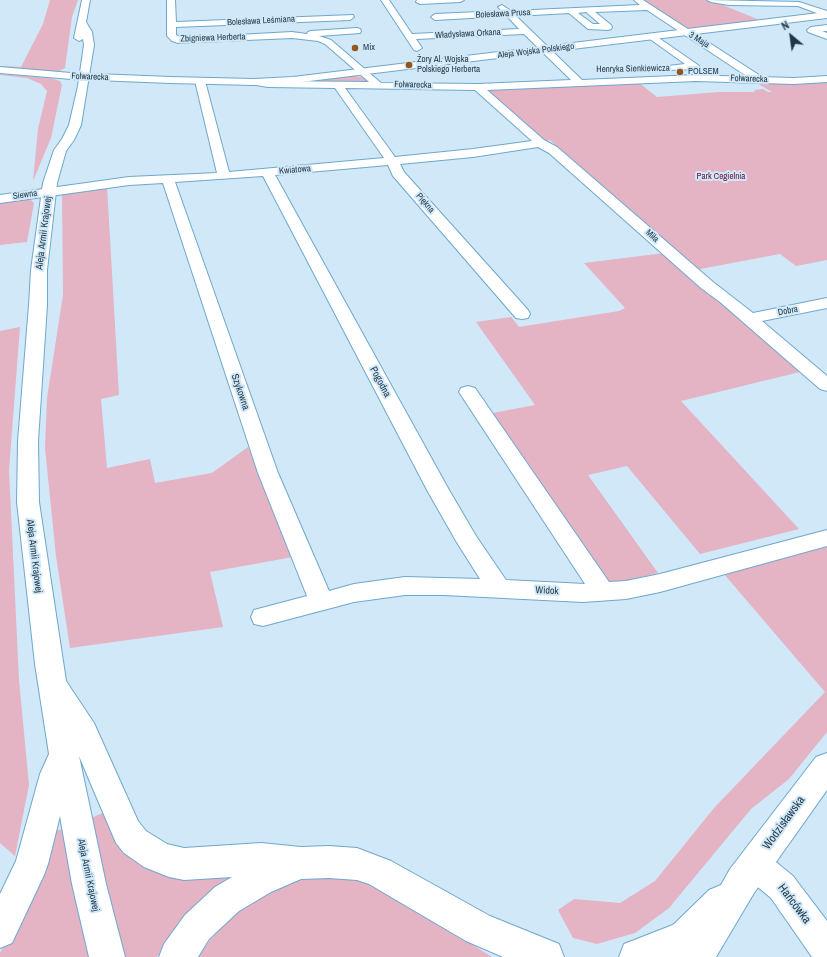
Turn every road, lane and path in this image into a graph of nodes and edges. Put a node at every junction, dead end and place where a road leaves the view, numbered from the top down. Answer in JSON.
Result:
{"nodes":[{"id":1,"x":86,"y":0,"type":"edge"},
{"id":2,"x":171,"y":0,"type":"edge"},
{"id":3,"x":386,"y":0,"type":"edge"},
{"id":4,"x":460,"y":0,"type":"edge"},
{"id":5,"x":495,"y":0,"type":"edge"},
{"id":6,"x":638,"y":0,"type":"edge"},
{"id":7,"x":711,"y":0,"type":"edge"},
{"id":8,"x":420,"y":2,"type":"dead end"},
{"id":9,"x":821,"y":3,"type":"dead end"},
{"id":10,"x":802,"y":5,"type":"junction"},
{"id":11,"x":648,"y":7,"type":"junction"},
{"id":12,"x":588,"y":10,"type":"junction"},
{"id":13,"x":570,"y":11,"type":"junction"},
{"id":14,"x":509,"y":14,"type":"junction"},
{"id":15,"x":350,"y":17,"type":"dead end"},
{"id":16,"x":435,"y":17,"type":"dead end"},
{"id":17,"x":825,"y":17,"type":"edge"},
{"id":18,"x":83,"y":24,"type":"junction"},
{"id":19,"x":172,"y":26,"type":"junction"},
{"id":20,"x":827,"y":28,"type":"edge"},
{"id":21,"x":357,"y":31,"type":"dead end"},
{"id":22,"x":526,"y":31,"type":"junction"},
{"id":23,"x":686,"y":32,"type":"junction"},
{"id":24,"x":292,"y":35,"type":"junction"},
{"id":25,"x":653,"y":36,"type":"junction"},
{"id":26,"x":827,"y":36,"type":"edge"},
{"id":27,"x":410,"y":37,"type":"junction"},
{"id":28,"x":78,"y":47,"type":"dead end"},
{"id":29,"x":428,"y":50,"type":"dead end"},
{"id":30,"x":546,"y":50,"type":"junction"},
{"id":31,"x":658,"y":68,"type":"dead end"},
{"id":32,"x":0,"y":70,"type":"edge"},
{"id":33,"x":567,"y":70,"type":"junction"},
{"id":34,"x":579,"y":70,"type":"dead end"},
{"id":35,"x":362,"y":72,"type":"junction"},
{"id":36,"x":78,"y":73,"type":"junction"},
{"id":37,"x":827,"y":79,"type":"edge"},
{"id":38,"x":760,"y":80,"type":"junction"},
{"id":39,"x":200,"y":81,"type":"junction"},
{"id":40,"x":254,"y":82,"type":"joint"},
{"id":41,"x":288,"y":82,"type":"junction"},
{"id":42,"x":580,"y":83,"type":"junction"},
{"id":43,"x":339,"y":84,"type":"junction"},
{"id":44,"x":378,"y":85,"type":"junction"},
{"id":45,"x":478,"y":87,"type":"junction"},
{"id":46,"x":540,"y":143,"type":"junction"},
{"id":47,"x":392,"y":161,"type":"junction"},
{"id":48,"x":267,"y":172,"type":"junction"},
{"id":49,"x":224,"y":176,"type":"junction"},
{"id":50,"x":168,"y":180,"type":"junction"},
{"id":51,"x":49,"y":192,"type":"junction"},
{"id":52,"x":0,"y":199,"type":"edge"},
{"id":53,"x":827,"y":303,"type":"edge"},
{"id":54,"x":522,"y":314,"type":"dead end"},
{"id":55,"x":748,"y":319,"type":"junction"},
{"id":56,"x":827,"y":385,"type":"edge"},
{"id":57,"x":468,"y":392,"type":"dead end"},
{"id":58,"x":827,"y":538,"type":"edge"},
{"id":59,"x":499,"y":589,"type":"junction"},
{"id":60,"x":603,"y":592,"type":"junction"},
{"id":61,"x":321,"y":601,"type":"junction"},
{"id":62,"x":263,"y":617,"type":"dead end"},
{"id":63,"x":51,"y":681,"type":"junction"},
{"id":64,"x":64,"y":754,"type":"junction"},
{"id":65,"x":827,"y":766,"type":"edge"},
{"id":66,"x":301,"y":863,"type":"junction"},
{"id":67,"x":748,"y":873,"type":"junction"},
{"id":68,"x":478,"y":929,"type":"junction"},
{"id":69,"x":0,"y":931,"type":"edge"},
{"id":70,"x":827,"y":949,"type":"edge"},
{"id":71,"x":682,"y":951,"type":"edge"},
{"id":72,"x":107,"y":957,"type":"edge"},
{"id":73,"x":176,"y":957,"type":"edge"},
{"id":74,"x":512,"y":957,"type":"edge"},
{"id":75,"x":546,"y":957,"type":"edge"},
{"id":76,"x":637,"y":957,"type":"edge"}],
"edges":[{"from":1,"to":18,"type":"main road","name":"Aleja Armii Krajowej"},
{"from":2,"to":19,"type":"street","name":"Zbigniewa Herberta"},
{"from":3,"to":27,"type":"street"},
{"from":4,"to":8,"type":"street"},
{"from":5,"to":14,"type":"street"},
{"from":6,"to":11,"type":"street","name":"3 Maja"},
{"from":7,"to":10,"type":"street"},
{"from":9,"to":10,"type":"street"},
{"from":10,"to":17,"type":"street"},
{"from":11,"to":12,"type":"street","name":"Bolesława Prusa"},
{"from":11,"to":23,"type":"street","name":"3 Maja"},
{"from":12,"to":13,"type":"street","name":"Bolesława Prusa"},
{"from":12,"to":13,"type":"street"},
{"from":13,"to":14,"type":"street","name":"Bolesława Prusa"},
{"from":14,"to":16,"type":"street","name":"Bolesława Prusa"},
{"from":14,"to":22,"type":"street"},
{"from":15,"to":19,"type":"street","name":"Bolesława Leśmiana"},
{"from":17,"to":23,"type":"main road","name":"Aleja Wojska Polskiego"},
{"from":18,"to":28,"type":"main road","name":"Aleja Armii Krajowej"},
{"from":18,"to":36,"type":"main road","name":"Aleja Armii Krajowej"},
{"from":19,"to":24,"type":"street","name":"Zbigniewa Herberta"},
{"from":20,"to":26,"type":"street"},
{"from":21,"to":24,"type":"street","name":"Zbigniewa Herberta"},
{"from":22,"to":27,"type":"street","name":"Władysława Orkana"},
{"from":22,"to":30,"type":"street"},
{"from":23,"to":25,"type":"main road","name":"Aleja Wojska Polskiego"},
{"from":23,"to":38,"type":"street","name":"3 Maja"},
{"from":24,"to":35,"type":"street","name":"Zbigniewa Herberta"},
{"from":25,"to":30,"type":"main road","name":"Aleja Wojska Polskiego"},
{"from":25,"to":31,"type":"street","name":"Henryka Sienkiewicza"},
{"from":27,"to":29,"type":"street"},
{"from":30,"to":33,"type":"street"},
{"from":30,"to":35,"type":"main road","name":"Aleja Wojska Polskiego"},
{"from":32,"to":36,"type":"main road","name":"Folwarecka"},
{"from":33,"to":34,"type":"street"},
{"from":33,"to":42,"type":"street"},
{"from":35,"to":41,"type":"main road","name":"Aleja Wojska Polskiego"},
{"from":35,"to":44,"type":"street","name":"Zbigniewa Herberta"},
{"from":36,"to":39,"type":"main road","name":"Folwarecka"},
{"from":36,"to":51,"type":"main road","name":"Aleja Armii Krajowej"},
{"from":37,"to":38,"type":"street","name":"Folwarecka"},
{"from":38,"to":42,"type":"street","name":"Folwarecka"},
{"from":39,"to":40,"type":"main road","name":"Folwarecka"},
{"from":39,"to":49,"type":"street"},
{"from":40,"to":41,"type":"main road","name":"Aleja Wojska Polskiego"},
{"from":41,"to":43,"type":"street","name":"Folwarecka"},
{"from":42,"to":45,"type":"street","name":"Folwarecka"},
{"from":43,"to":44,"type":"street","name":"Folwarecka"},
{"from":43,"to":47,"type":"street","name":"Piękna"},
{"from":44,"to":45,"type":"street","name":"Folwarecka"},
{"from":45,"to":46,"type":"street","name":"Miła"},
{"from":46,"to":47,"type":"street","name":"Kwiatowa"},
{"from":46,"to":55,"type":"street","name":"Miła"},
{"from":47,"to":48,"type":"street","name":"Kwiatowa"},
{"from":47,"to":54,"type":"street","name":"Piękna"},
{"from":48,"to":49,"type":"street","name":"Kwiatowa"},
{"from":48,"to":59,"type":"street","name":"Pogodna"},
{"from":49,"to":50,"type":"street","name":"Kwiatowa"},
{"from":50,"to":51,"type":"street","name":"Kwiatowa"},
{"from":50,"to":61,"type":"street","name":"Szykowna"},
{"from":51,"to":52,"type":"street","name":"Siewna"},
{"from":51,"to":63,"type":"main road","name":"Aleja Armii Krajowej"},
{"from":53,"to":55,"type":"street","name":"Dobra"},
{"from":55,"to":56,"type":"street","name":"Miła"},
{"from":57,"to":60,"type":"street"},
{"from":58,"to":60,"type":"street","name":"Widok"},
{"from":59,"to":60,"type":"street","name":"Widok"},
{"from":59,"to":61,"type":"street","name":"Widok"},
{"from":61,"to":62,"type":"street","name":"Widok"},
{"from":63,"to":64,"type":"main road","name":"Aleja Armii Krajowej"},
{"from":63,"to":66,"type":"main road"},
{"from":64,"to":69,"type":"main road"},
{"from":64,"to":72,"type":"main road","name":"Aleja Armii Krajowej"},
{"from":65,"to":67,"type":"main road","name":"Wodzisławska"},
{"from":66,"to":68,"type":"main road"},
{"from":66,"to":73,"type":"main road"},
{"from":67,"to":70,"type":"street","name":"Hańcówka"},
{"from":67,"to":71,"type":"main road","name":"Wodzisławska"},
{"from":68,"to":74,"type":"main road"},
{"from":68,"to":75,"type":"main road"},
{"from":71,"to":76,"type":"main road"}]}
